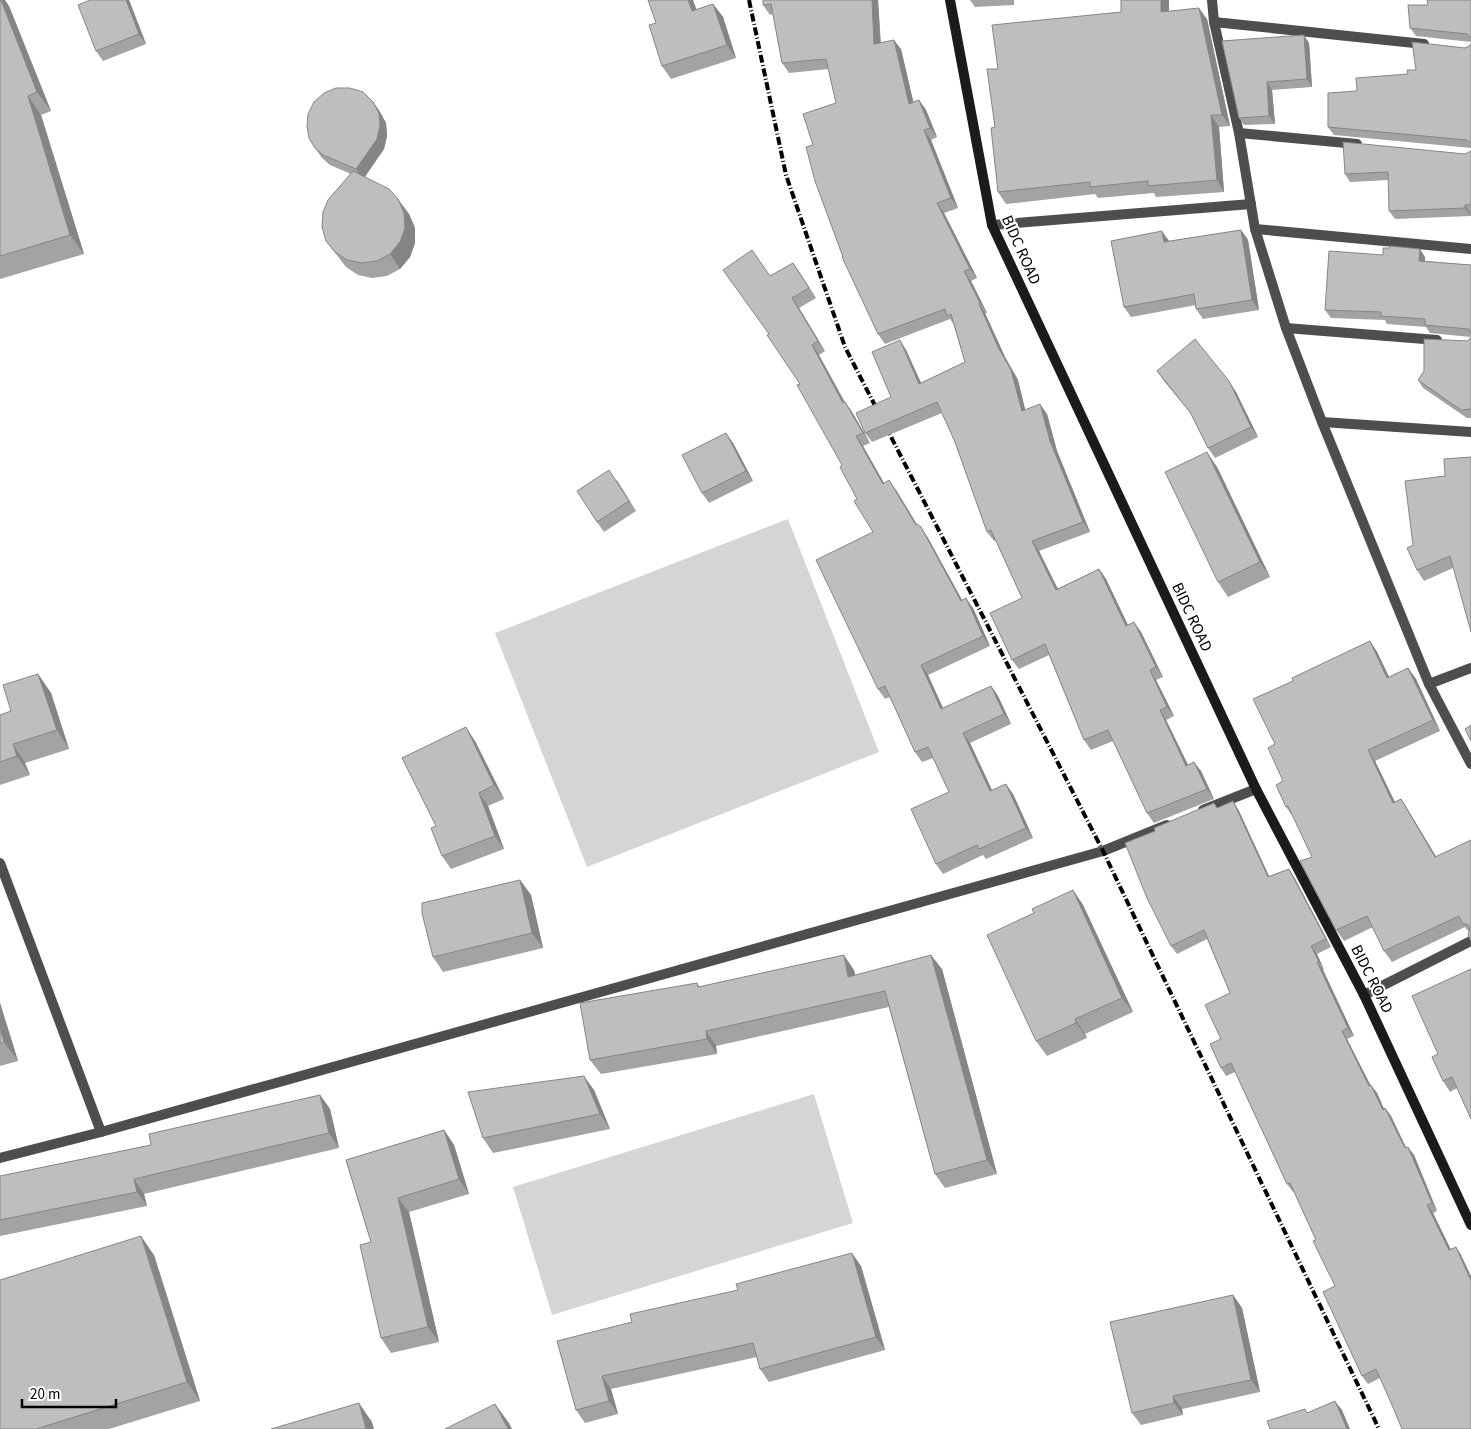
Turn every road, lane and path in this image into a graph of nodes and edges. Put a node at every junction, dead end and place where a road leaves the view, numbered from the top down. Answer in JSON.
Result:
{"nodes":[{"id":1,"x":950,"y":0,"type":"edge"},
{"id":2,"x":1212,"y":0,"type":"edge"},
{"id":3,"x":1214,"y":22,"type":"junction"},
{"id":4,"x":1432,"y":44,"type":"edge"},
{"id":5,"x":1239,"y":133,"type":"junction"},
{"id":6,"x":1364,"y":145,"type":"edge"},
{"id":7,"x":1251,"y":204,"type":"junction"},
{"id":8,"x":992,"y":224,"type":"junction"},
{"id":9,"x":1255,"y":229,"type":"junction"},
{"id":10,"x":1471,"y":248,"type":"edge"},
{"id":11,"x":1286,"y":328,"type":"junction"},
{"id":12,"x":1452,"y":342,"type":"edge"},
{"id":13,"x":1322,"y":422,"type":"junction"},
{"id":14,"x":1471,"y":432,"type":"edge"},
{"id":15,"x":1471,"y":668,"type":"edge"},
{"id":16,"x":1429,"y":684,"type":"junction"},
{"id":17,"x":1471,"y":764,"type":"edge"},
{"id":18,"x":1256,"y":789,"type":"junction"},
{"id":19,"x":1193,"y":814,"type":"edge"},
{"id":20,"x":1175,"y":822,"type":"edge"},
{"id":21,"x":0,"y":863,"type":"edge"},
{"id":22,"x":1471,"y":941,"type":"edge"},
{"id":23,"x":1364,"y":995,"type":"junction"},
{"id":24,"x":100,"y":1132,"type":"junction"},
{"id":25,"x":0,"y":1158,"type":"edge"},
{"id":26,"x":1471,"y":1225,"type":"edge"}],
"edges":[{"from":1,"to":8,"type":"main road","name":"BIDC ROAD"},
{"from":2,"to":3,"type":"street"},
{"from":3,"to":4,"type":"street"},
{"from":3,"to":5,"type":"street"},
{"from":5,"to":6,"type":"street"},
{"from":5,"to":7,"type":"street"},
{"from":7,"to":8,"type":"street"},
{"from":7,"to":9,"type":"street"},
{"from":8,"to":18,"type":"main road","name":"BIDC ROAD"},
{"from":9,"to":10,"type":"street"},
{"from":9,"to":11,"type":"street"},
{"from":11,"to":12,"type":"street"},
{"from":11,"to":13,"type":"street"},
{"from":13,"to":14,"type":"street"},
{"from":13,"to":16,"type":"street"},
{"from":15,"to":16,"type":"street"},
{"from":16,"to":17,"type":"street"},
{"from":18,"to":19,"type":"street"},
{"from":18,"to":23,"type":"main road","name":"BIDC ROAD"},
{"from":20,"to":24,"type":"street"},
{"from":21,"to":24,"type":"street"},
{"from":22,"to":23,"type":"street"},
{"from":23,"to":26,"type":"main road","name":"BIDC ROAD"},
{"from":24,"to":25,"type":"street"}]}
